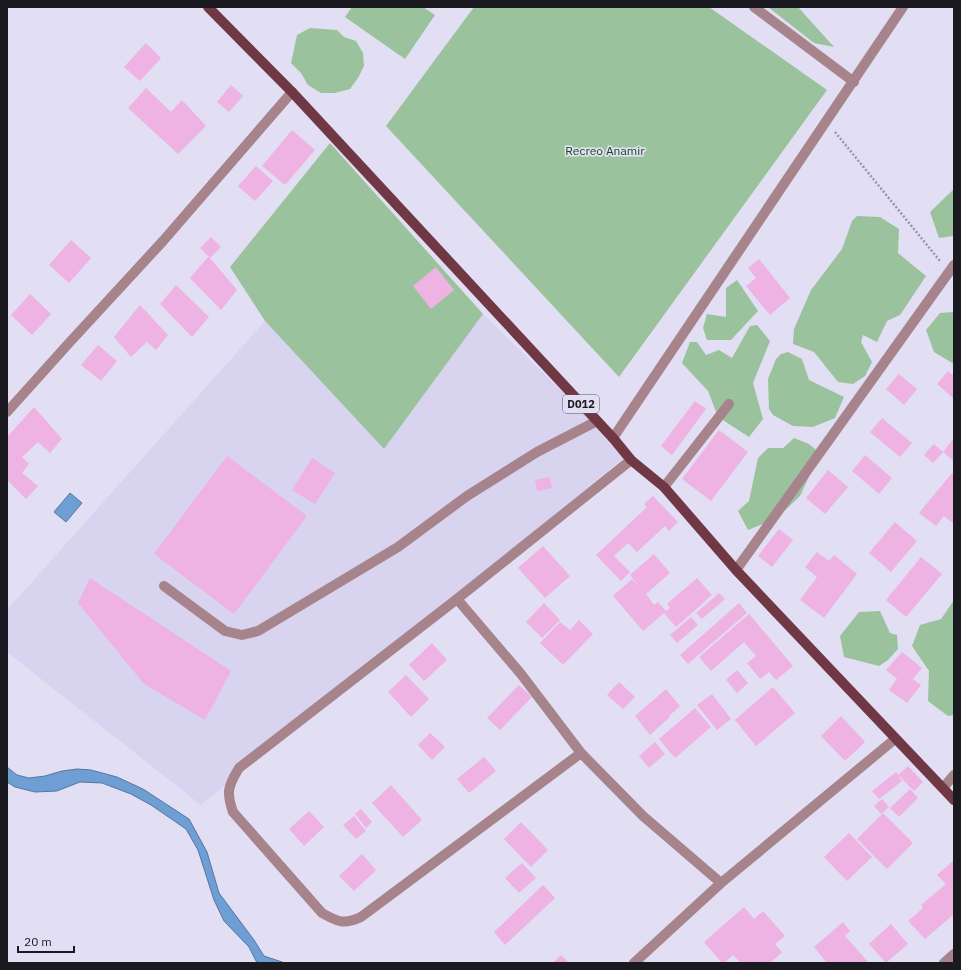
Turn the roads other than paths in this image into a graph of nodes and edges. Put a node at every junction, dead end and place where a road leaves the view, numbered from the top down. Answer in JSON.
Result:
{"nodes":[{"id":1,"x":208,"y":7,"type":"edge"},
{"id":2,"x":754,"y":7,"type":"edge"},
{"id":3,"x":904,"y":7,"type":"edge"},
{"id":4,"x":854,"y":82,"type":"junction"},
{"id":5,"x":292,"y":92,"type":"junction"},
{"id":6,"x":952,"y":268,"type":"edge"},
{"id":7,"x":729,"y":404,"type":"dead end"},
{"id":8,"x":7,"y":412,"type":"edge"},
{"id":9,"x":597,"y":421,"type":"junction"},
{"id":10,"x":613,"y":438,"type":"junction"},
{"id":11,"x":631,"y":460,"type":"junction"},
{"id":12,"x":664,"y":487,"type":"junction"},
{"id":13,"x":736,"y":570,"type":"junction"},
{"id":14,"x":164,"y":586,"type":"dead end"},
{"id":15,"x":457,"y":599,"type":"junction"},
{"id":16,"x":896,"y":739,"type":"junction"},
{"id":17,"x":581,"y":753,"type":"junction"},
{"id":18,"x":954,"y":775,"type":"edge"},
{"id":19,"x":943,"y":788,"type":"junction"},
{"id":20,"x":954,"y":800,"type":"edge"},
{"id":21,"x":721,"y":883,"type":"junction"},
{"id":22,"x":954,"y":954,"type":"edge"},
{"id":23,"x":634,"y":963,"type":"edge"},
{"id":24,"x":944,"y":963,"type":"edge"}],
"edges":[{"from":1,"to":5,"type":"main road","number":"D012"},
{"from":2,"to":4,"type":"street"},
{"from":3,"to":4,"type":"street"},
{"from":4,"to":10,"type":"street"},
{"from":5,"to":8,"type":"street"},
{"from":5,"to":9,"type":"main road","number":"D012"},
{"from":6,"to":13,"type":"street"},
{"from":7,"to":12,"type":"street"},
{"from":9,"to":10,"type":"main road","number":"D012"},
{"from":9,"to":14,"type":"street"},
{"from":10,"to":11,"type":"main road","number":"D012"},
{"from":11,"to":12,"type":"main road","number":"D012"},
{"from":11,"to":15,"type":"street"},
{"from":12,"to":13,"type":"main road","number":"D012"},
{"from":13,"to":16,"type":"main road","number":"D012"},
{"from":15,"to":17,"type":"street"},
{"from":15,"to":17,"type":"street"},
{"from":16,"to":19,"type":"main road","number":"D012"},
{"from":16,"to":21,"type":"street"},
{"from":17,"to":21,"type":"street"},
{"from":18,"to":19,"type":"street"},
{"from":19,"to":20,"type":"main road","number":"D012"},
{"from":21,"to":23,"type":"street"},
{"from":22,"to":24,"type":"street"}]}
